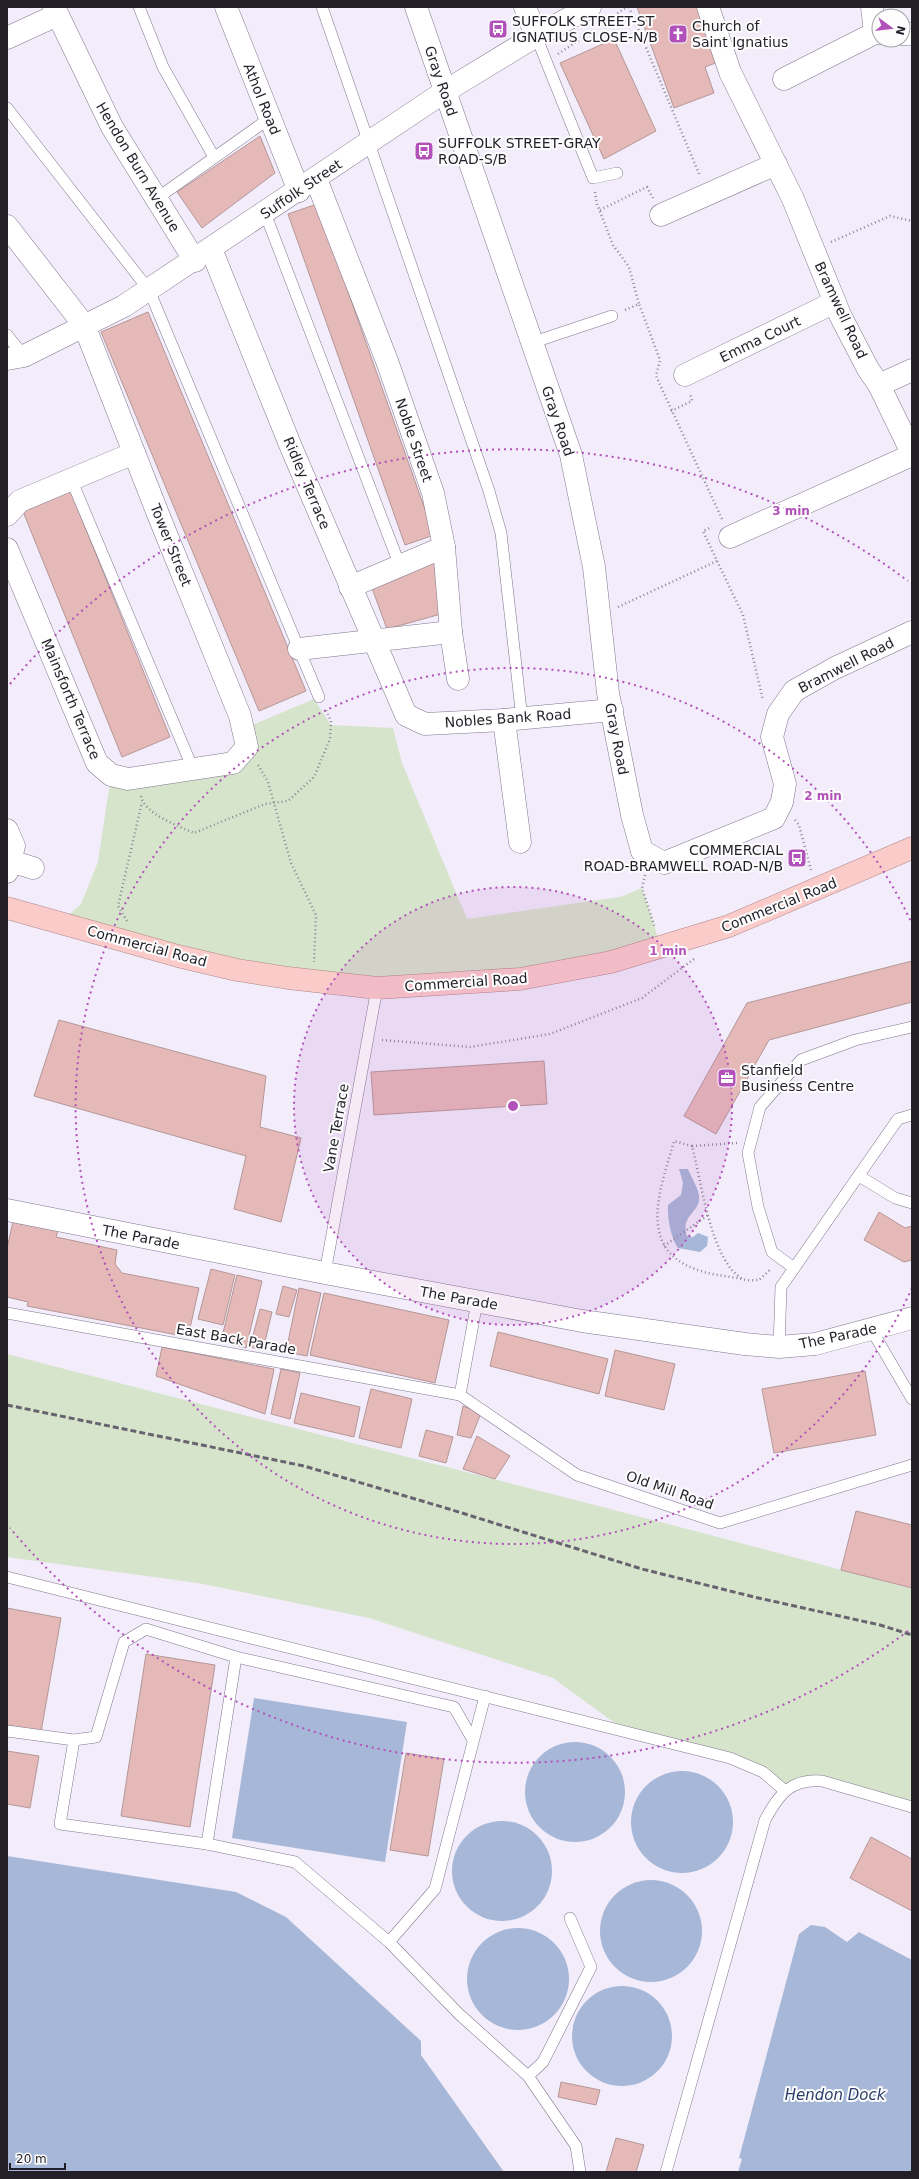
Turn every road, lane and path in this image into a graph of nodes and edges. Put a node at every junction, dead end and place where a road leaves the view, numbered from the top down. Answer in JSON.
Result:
{"nodes":[{"id":1,"x":139,"y":7,"type":"edge"},
{"id":2,"x":226,"y":7,"type":"edge"},
{"id":3,"x":322,"y":7,"type":"edge"},
{"id":4,"x":416,"y":7,"type":"edge"},
{"id":5,"x":525,"y":7,"type":"edge"},
{"id":6,"x":628,"y":7,"type":"edge"},
{"id":7,"x":708,"y":7,"type":"edge"},
{"id":8,"x":55,"y":11,"type":"edge"},
{"id":9,"x":596,"y":15,"type":"edge"},
{"id":10,"x":596,"y":28,"type":"dead end"},
{"id":11,"x":536,"y":36,"type":"junction"},
{"id":12,"x":871,"y":36,"type":"edge"},
{"id":13,"x":7,"y":38,"type":"edge"},
{"id":14,"x":546,"y":62,"type":"junction"},
{"id":15,"x":784,"y":79,"type":"dead end"},
{"id":16,"x":444,"y":92,"type":"junction"},
{"id":17,"x":7,"y":108,"type":"edge"},
{"id":18,"x":270,"y":118,"type":"junction"},
{"id":19,"x":370,"y":142,"type":"junction"},
{"id":20,"x":214,"y":158,"type":"junction"},
{"id":21,"x":776,"y":164,"type":"junction"},
{"id":22,"x":617,"y":173,"type":"dead end"},
{"id":23,"x":593,"y":178,"type":"junction"},
{"id":24,"x":308,"y":185,"type":"junction"},
{"id":25,"x":708,"y":194,"type":"junction"},
{"id":26,"x":156,"y":199,"type":"junction"},
{"id":27,"x":330,"y":210,"type":"joint"},
{"id":28,"x":600,"y":210,"type":"junction"},
{"id":29,"x":265,"y":213,"type":"junction"},
{"id":30,"x":661,"y":215,"type":"joint"},
{"id":31,"x":912,"y":221,"type":"edge"},
{"id":32,"x":7,"y":226,"type":"edge"},
{"id":33,"x":814,"y":249,"type":"junction"},
{"id":34,"x":203,"y":255,"type":"junction"},
{"id":35,"x":149,"y":290,"type":"junction"},
{"id":36,"x":835,"y":302,"type":"junction"},
{"id":37,"x":639,"y":304,"type":"junction"},
{"id":38,"x":612,"y":316,"type":"joint"},
{"id":39,"x":84,"y":325,"type":"junction"},
{"id":40,"x":7,"y":335,"type":"edge"},
{"id":41,"x":531,"y":343,"type":"junction"},
{"id":42,"x":15,"y":358,"type":"edge"},
{"id":43,"x":912,"y":370,"type":"edge"},
{"id":44,"x":685,"y":375,"type":"dead end"},
{"id":45,"x":879,"y":385,"type":"junction"},
{"id":46,"x":134,"y":453,"type":"junction"},
{"id":47,"x":912,"y":454,"type":"edge"},
{"id":48,"x":71,"y":479,"type":"junction"},
{"id":49,"x":7,"y":515,"type":"edge"},
{"id":50,"x":726,"y":530,"type":"junction"},
{"id":51,"x":444,"y":547,"type":"junction"},
{"id":52,"x":7,"y":549,"type":"edge"},
{"id":53,"x":717,"y":561,"type":"junction"},
{"id":54,"x":400,"y":566,"type":"junction"},
{"id":55,"x":350,"y":587,"type":"junction"},
{"id":56,"x":599,"y":616,"type":"junction"},
{"id":57,"x":451,"y":632,"type":"junction"},
{"id":58,"x":912,"y":632,"type":"edge"},
{"id":59,"x":373,"y":640,"type":"junction"},
{"id":60,"x":299,"y":648,"type":"junction"},
{"id":61,"x":458,"y":679,"type":"dead end"},
{"id":62,"x":319,"y":697,"type":"joint"},
{"id":63,"x":764,"y":706,"type":"dead end"},
{"id":64,"x":612,"y":710,"type":"junction"},
{"id":65,"x":406,"y":715,"type":"joint"},
{"id":66,"x":513,"y":720,"type":"junction"},
{"id":67,"x":240,"y":755,"type":"junction"},
{"id":68,"x":193,"y":769,"type":"junction"},
{"id":69,"x":138,"y":778,"type":"junction"},
{"id":70,"x":142,"y":801,"type":"junction"},
{"id":71,"x":782,"y":802,"type":"junction"},
{"id":72,"x":274,"y":803,"type":"junction"},
{"id":73,"x":7,"y":830,"type":"edge"},
{"id":74,"x":520,"y":842,"type":"dead end"},
{"id":75,"x":912,"y":848,"type":"edge"},
{"id":76,"x":646,"y":853,"type":"junction"},
{"id":77,"x":8,"y":867,"type":"edge"},
{"id":78,"x":33,"y":868,"type":"dead end"},
{"id":79,"x":817,"y":890,"type":"junction"},
{"id":80,"x":7,"y":908,"type":"edge"},
{"id":81,"x":142,"y":946,"type":"junction"},
{"id":82,"x":661,"y":946,"type":"junction"},
{"id":83,"x":698,"y":956,"type":"dead end"},
{"id":84,"x":314,"y":981,"type":"junction"},
{"id":85,"x":377,"y":988,"type":"junction"},
{"id":86,"x":912,"y":1027,"type":"edge"},
{"id":87,"x":368,"y":1039,"type":"junction"},
{"id":88,"x":912,"y":1115,"type":"edge"},
{"id":89,"x":751,"y":1142,"type":"junction"},
{"id":90,"x":692,"y":1146,"type":"junction"},
{"id":91,"x":859,"y":1176,"type":"junction"},
{"id":92,"x":912,"y":1203,"type":"edge"},
{"id":93,"x":7,"y":1210,"type":"edge"},
{"id":94,"x":708,"y":1215,"type":"junction"},
{"id":95,"x":664,"y":1246,"type":"junction"},
{"id":96,"x":779,"y":1258,"type":"junction"},
{"id":97,"x":794,"y":1268,"type":"junction"},
{"id":98,"x":325,"y":1273,"type":"junction"},
{"id":99,"x":744,"y":1279,"type":"junction"},
{"id":100,"x":477,"y":1302,"type":"junction"},
{"id":101,"x":7,"y":1313,"type":"edge"},
{"id":102,"x":912,"y":1318,"type":"edge"},
{"id":103,"x":871,"y":1329,"type":"junction"},
{"id":104,"x":779,"y":1347,"type":"junction"},
{"id":105,"x":460,"y":1395,"type":"junction"},
{"id":106,"x":912,"y":1399,"type":"edge"},
{"id":107,"x":912,"y":1465,"type":"edge"},
{"id":108,"x":7,"y":1577,"type":"edge"},
{"id":109,"x":236,"y":1657,"type":"junction"},
{"id":110,"x":485,"y":1696,"type":"junction"},
{"id":111,"x":7,"y":1731,"type":"edge"},
{"id":112,"x":74,"y":1740,"type":"junction"},
{"id":113,"x":473,"y":1740,"type":"junction"},
{"id":114,"x":784,"y":1790,"type":"junction"},
{"id":115,"x":912,"y":1807,"type":"edge"},
{"id":116,"x":207,"y":1844,"type":"junction"},
{"id":117,"x":570,"y":1918,"type":"dead end"},
{"id":118,"x":389,"y":1942,"type":"junction"},
{"id":119,"x":528,"y":2076,"type":"junction"},
{"id":120,"x":580,"y":2172,"type":"edge"},
{"id":121,"x":666,"y":2172,"type":"edge"}],
"edges":[{"from":1,"to":20,"type":"lane"},
{"from":2,"to":18,"type":"street","name":"Athol Road"},
{"from":3,"to":19,"type":"lane"},
{"from":4,"to":16,"type":"street","name":"Gray Road"},
{"from":5,"to":11,"type":"street"},
{"from":6,"to":9,"type":"path"},
{"from":6,"to":25,"type":"path"},
{"from":7,"to":21,"type":"street","name":"Bramwell Road"},
{"from":8,"to":13,"type":"street"},
{"from":8,"to":26,"type":"street","name":"Hendon Burn Avenue"},
{"from":9,"to":11,"type":"street","name":"Suffolk Street"},
{"from":10,"to":14,"type":"path"},
{"from":11,"to":14,"type":"lane"},
{"from":11,"to":16,"type":"street","name":"Suffolk Street"},
{"from":12,"to":15,"type":"street"},
{"from":14,"to":23,"type":"lane"},
{"from":16,"to":19,"type":"street","name":"Suffolk Street"},
{"from":16,"to":41,"type":"street","name":"Gray Road"},
{"from":17,"to":35,"type":"lane"},
{"from":18,"to":20,"type":"lane"},
{"from":18,"to":24,"type":"street","name":"Athol Road"},
{"from":19,"to":24,"type":"street","name":"Suffolk Street"},
{"from":19,"to":66,"type":"lane"},
{"from":20,"to":26,"type":"lane"},
{"from":21,"to":25,"type":"street"},
{"from":21,"to":33,"type":"street","name":"Bramwell Road"},
{"from":22,"to":23,"type":"lane"},
{"from":23,"to":28,"type":"path"},
{"from":24,"to":27,"type":"street","name":"Athol Road"},
{"from":24,"to":29,"type":"street","name":"Suffolk Street"},
{"from":25,"to":30,"type":"street"},
{"from":26,"to":34,"type":"street","name":"Hendon Burn Avenue"},
{"from":27,"to":51,"type":"street","name":"Noble Street"},
{"from":28,"to":30,"type":"path"},
{"from":28,"to":37,"type":"path"},
{"from":29,"to":34,"type":"street","name":"Suffolk Street"},
{"from":29,"to":54,"type":"lane"},
{"from":31,"to":33,"type":"path"},
{"from":32,"to":39,"type":"street","name":"Tower Street"},
{"from":33,"to":36,"type":"street","name":"Bramwell Road"},
{"from":34,"to":35,"type":"street","name":"Suffolk Street"},
{"from":34,"to":55,"type":"street","name":"Ridley Terrace"},
{"from":35,"to":39,"type":"street","name":"Suffolk Street"},
{"from":35,"to":60,"type":"lane"},
{"from":36,"to":44,"type":"street","name":"Emma Court"},
{"from":36,"to":45,"type":"street","name":"Bramwell Road"},
{"from":37,"to":38,"type":"path"},
{"from":37,"to":50,"type":"path"},
{"from":38,"to":41,"type":"lane"},
{"from":39,"to":42,"type":"street","name":"Suffolk Street"},
{"from":39,"to":46,"type":"street","name":"Tower Street"},
{"from":40,"to":42,"type":"lane"},
{"from":41,"to":56,"type":"street","name":"Gray Road"},
{"from":43,"to":45,"type":"street"},
{"from":45,"to":47,"type":"street","name":"Bramwell Road"},
{"from":46,"to":48,"type":"street"},
{"from":46,"to":67,"type":"street","name":"Tower Street"},
{"from":47,"to":50,"type":"street"},
{"from":48,"to":49,"type":"street"},
{"from":48,"to":68,"type":"lane"},
{"from":50,"to":53,"type":"path"},
{"from":51,"to":54,"type":"street"},
{"from":51,"to":57,"type":"street","name":"Noble Street"},
{"from":52,"to":69,"type":"street","name":"Mainsforth Terrace"},
{"from":53,"to":56,"type":"path"},
{"from":53,"to":63,"type":"path"},
{"from":54,"to":55,"type":"street"},
{"from":55,"to":59,"type":"street","name":"Ridley Terrace"},
{"from":56,"to":64,"type":"street","name":"Gray Road"},
{"from":57,"to":59,"type":"street"},
{"from":57,"to":61,"type":"street","name":"Noble Street"},
{"from":58,"to":71,"type":"street","name":"Bramwell Road"},
{"from":59,"to":60,"type":"street"},
{"from":59,"to":65,"type":"street","name":"Ridley Terrace"},
{"from":60,"to":62,"type":"lane"},
{"from":62,"to":72,"type":"path"},
{"from":64,"to":66,"type":"street","name":"Nobles Bank Road"},
{"from":64,"to":76,"type":"street","name":"Gray Road"},
{"from":65,"to":66,"type":"street","name":"Nobles Bank Road"},
{"from":66,"to":74,"type":"street"},
{"from":67,"to":68,"type":"street","name":"Mainsforth Terrace"},
{"from":67,"to":72,"type":"path"},
{"from":68,"to":69,"type":"street","name":"Mainsforth Terrace"},
{"from":69,"to":70,"type":"path"},
{"from":70,"to":72,"type":"path"},
{"from":70,"to":81,"type":"path"},
{"from":71,"to":76,"type":"street","name":"Bramwell Road"},
{"from":71,"to":79,"type":"path"},
{"from":72,"to":84,"type":"path"},
{"from":73,"to":77,"type":"street"},
{"from":75,"to":79,"type":"highway","name":"Commercial Road"},
{"from":76,"to":82,"type":"path"},
{"from":77,"to":78,"type":"street"},
{"from":79,"to":82,"type":"highway","name":"Commercial Road"},
{"from":80,"to":81,"type":"highway","name":"Commercial Road"},
{"from":81,"to":84,"type":"highway","name":"Commercial Road"},
{"from":82,"to":85,"type":"highway","name":"Commercial Road"},
{"from":83,"to":87,"type":"path"},
{"from":84,"to":85,"type":"highway","name":"Commercial Road"},
{"from":85,"to":87,"type":"lane","name":"Vane Terrace"},
{"from":86,"to":89,"type":"lane"},
{"from":87,"to":98,"type":"lane","name":"Vane Terrace"},
{"from":88,"to":91,"type":"lane"},
{"from":89,"to":90,"type":"path"},
{"from":89,"to":96,"type":"lane"},
{"from":90,"to":94,"type":"path"},
{"from":90,"to":95,"type":"path"},
{"from":91,"to":92,"type":"lane"},
{"from":91,"to":97,"type":"lane"},
{"from":93,"to":98,"type":"street","name":"The Parade"},
{"from":94,"to":95,"type":"path"},
{"from":94,"to":99,"type":"path"},
{"from":95,"to":99,"type":"path"},
{"from":96,"to":97,"type":"lane"},
{"from":96,"to":99,"type":"path"},
{"from":97,"to":104,"type":"lane"},
{"from":98,"to":100,"type":"street","name":"The Parade"},
{"from":100,"to":104,"type":"street","name":"The Parade"},
{"from":100,"to":105,"type":"lane"},
{"from":101,"to":105,"type":"lane","name":"East Back Parade"},
{"from":102,"to":103,"type":"street","name":"The Parade"},
{"from":103,"to":104,"type":"street","name":"The Parade"},
{"from":103,"to":106,"type":"lane"},
{"from":105,"to":107,"type":"lane","name":"Old Mill Road"},
{"from":108,"to":110,"type":"lane"},
{"from":109,"to":112,"type":"lane"},
{"from":109,"to":113,"type":"lane"},
{"from":109,"to":116,"type":"lane"},
{"from":110,"to":113,"type":"lane"},
{"from":110,"to":114,"type":"lane"},
{"from":111,"to":112,"type":"lane"},
{"from":112,"to":116,"type":"lane"},
{"from":113,"to":118,"type":"lane"},
{"from":114,"to":115,"type":"lane"},
{"from":114,"to":121,"type":"lane"},
{"from":116,"to":118,"type":"lane"},
{"from":117,"to":119,"type":"lane"},
{"from":118,"to":119,"type":"lane"},
{"from":119,"to":120,"type":"lane"}]}
